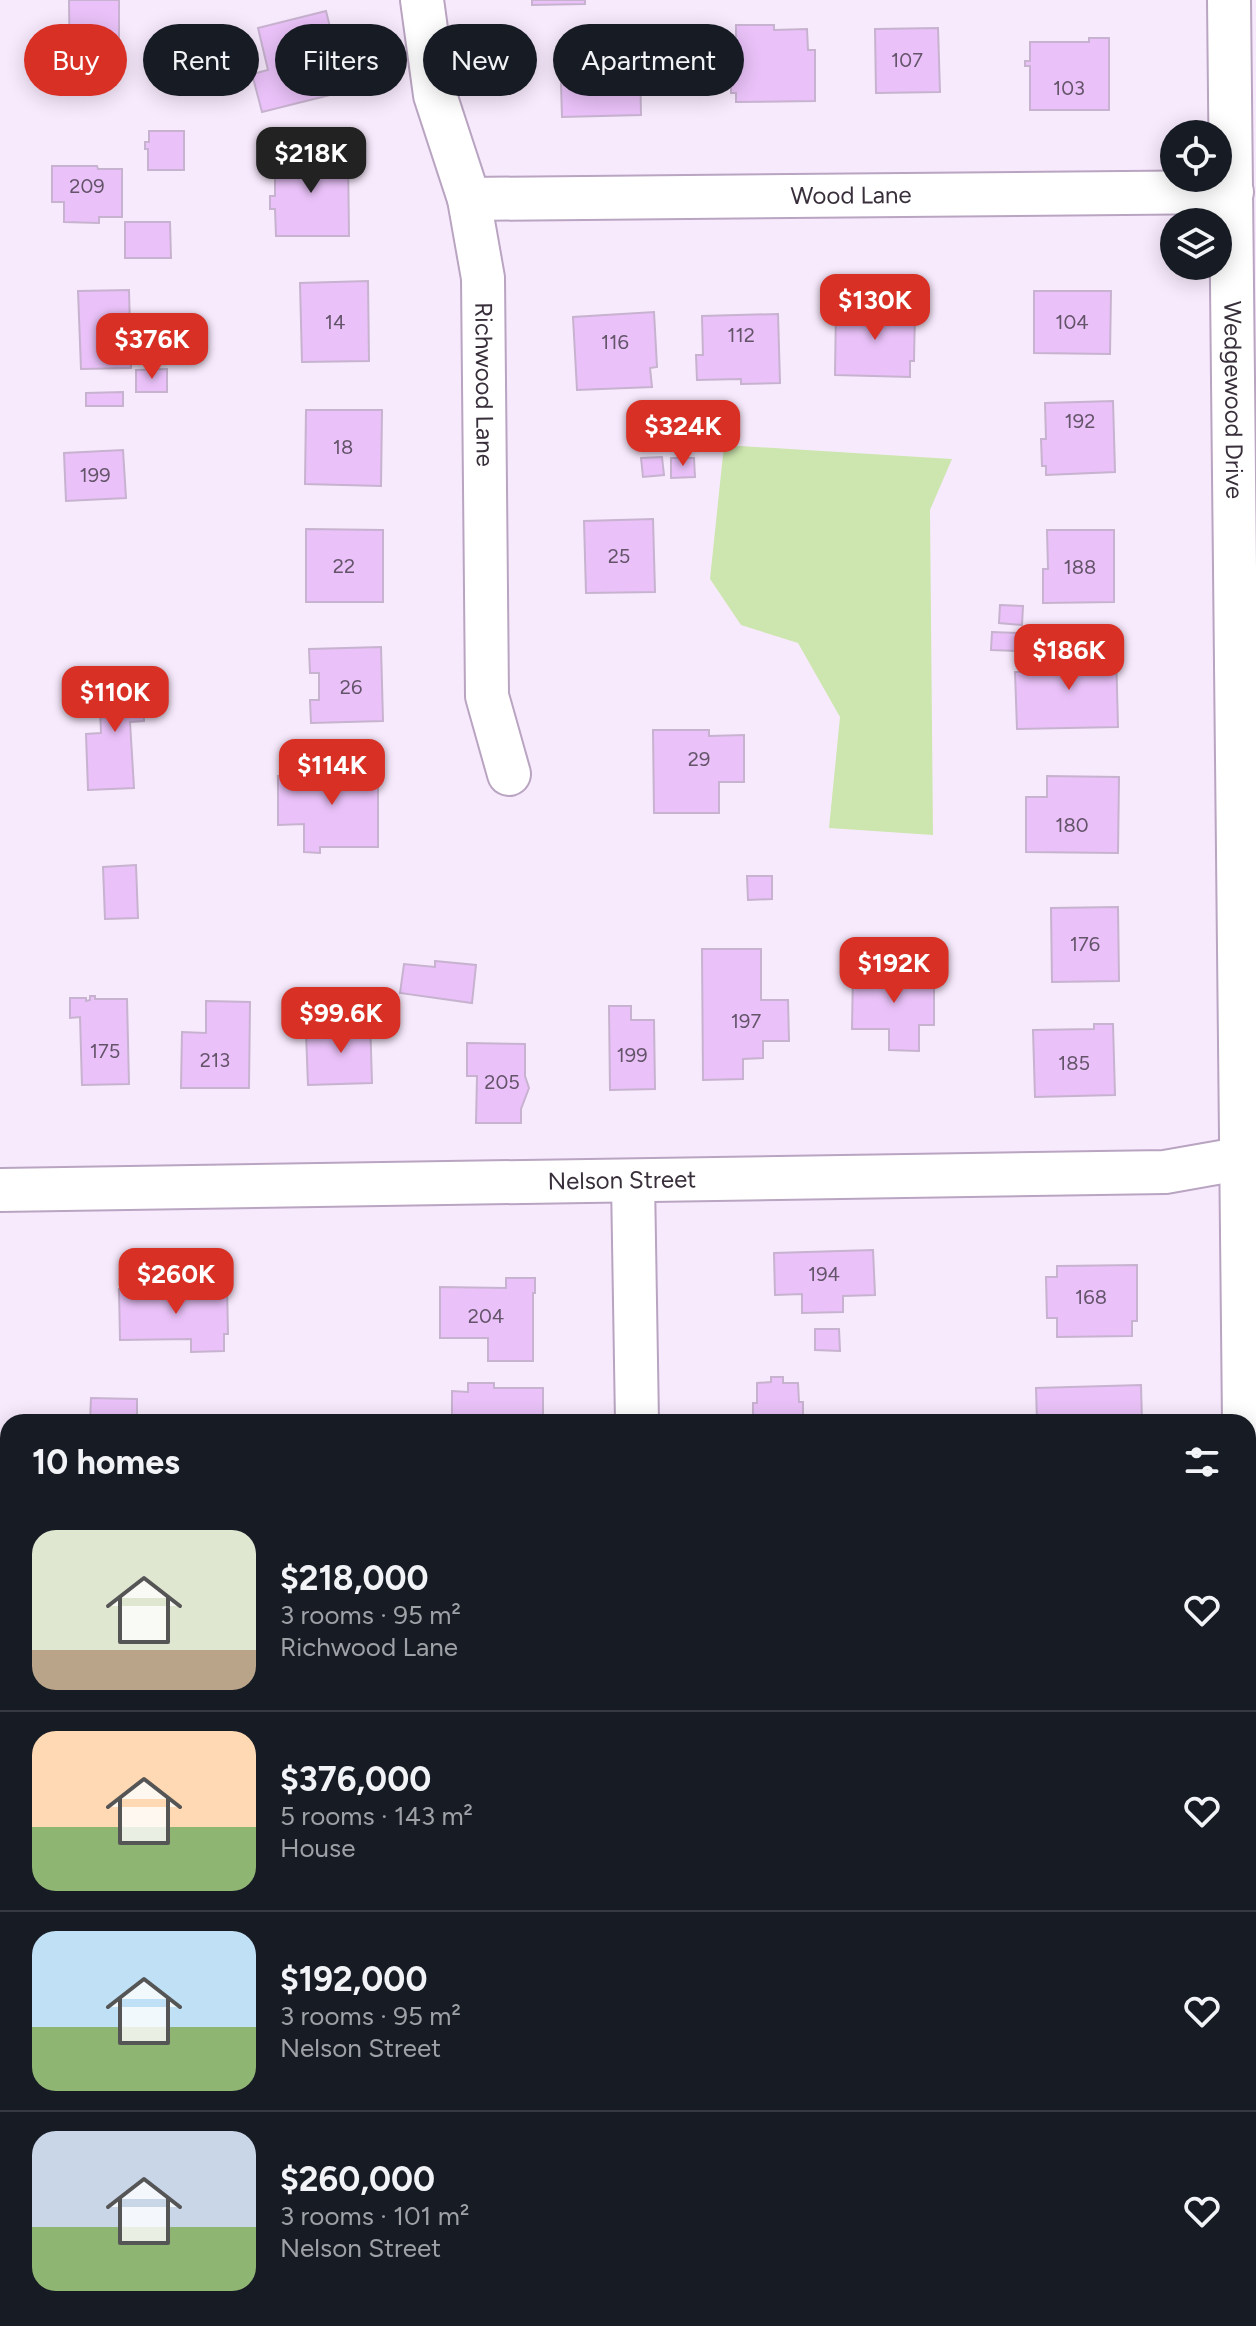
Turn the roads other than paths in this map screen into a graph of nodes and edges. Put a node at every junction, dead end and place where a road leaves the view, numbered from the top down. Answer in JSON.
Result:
{"nodes":[{"id":1,"x":422,"y":0,"type":"edge"},
{"id":2,"x":1229,"y":0,"type":"edge"},
{"id":3,"x":1231,"y":120,"type":"edge"},
{"id":4,"x":1232,"y":192,"type":"joint"},
{"id":5,"x":469,"y":199,"type":"junction"},
{"id":6,"x":509,"y":774,"type":"dead end"},
{"id":7,"x":1248,"y":1157,"type":"edge"},
{"id":8,"x":633,"y":1181,"type":"junction"},
{"id":9,"x":0,"y":1190,"type":"edge"},
{"id":10,"x":637,"y":1414,"type":"edge"},
{"id":11,"x":1244,"y":1414,"type":"edge"}],
"edges":[{"from":1,"to":5,"type":"street","name":"Richwood Lane"},
{"from":2,"to":3,"type":"street","name":"Wedgewood Drive"},
{"from":4,"to":5,"type":"street","name":"Wood Lane"},
{"from":4,"to":7,"type":"street","name":"Wedgewood Drive"},
{"from":5,"to":6,"type":"street","name":"Richwood Lane"},
{"from":7,"to":8,"type":"street","name":"Nelson Street"},
{"from":7,"to":11,"type":"street","name":"Wedgewood Drive"},
{"from":8,"to":9,"type":"street","name":"Nelson Street"},
{"from":8,"to":10,"type":"street"}]}
